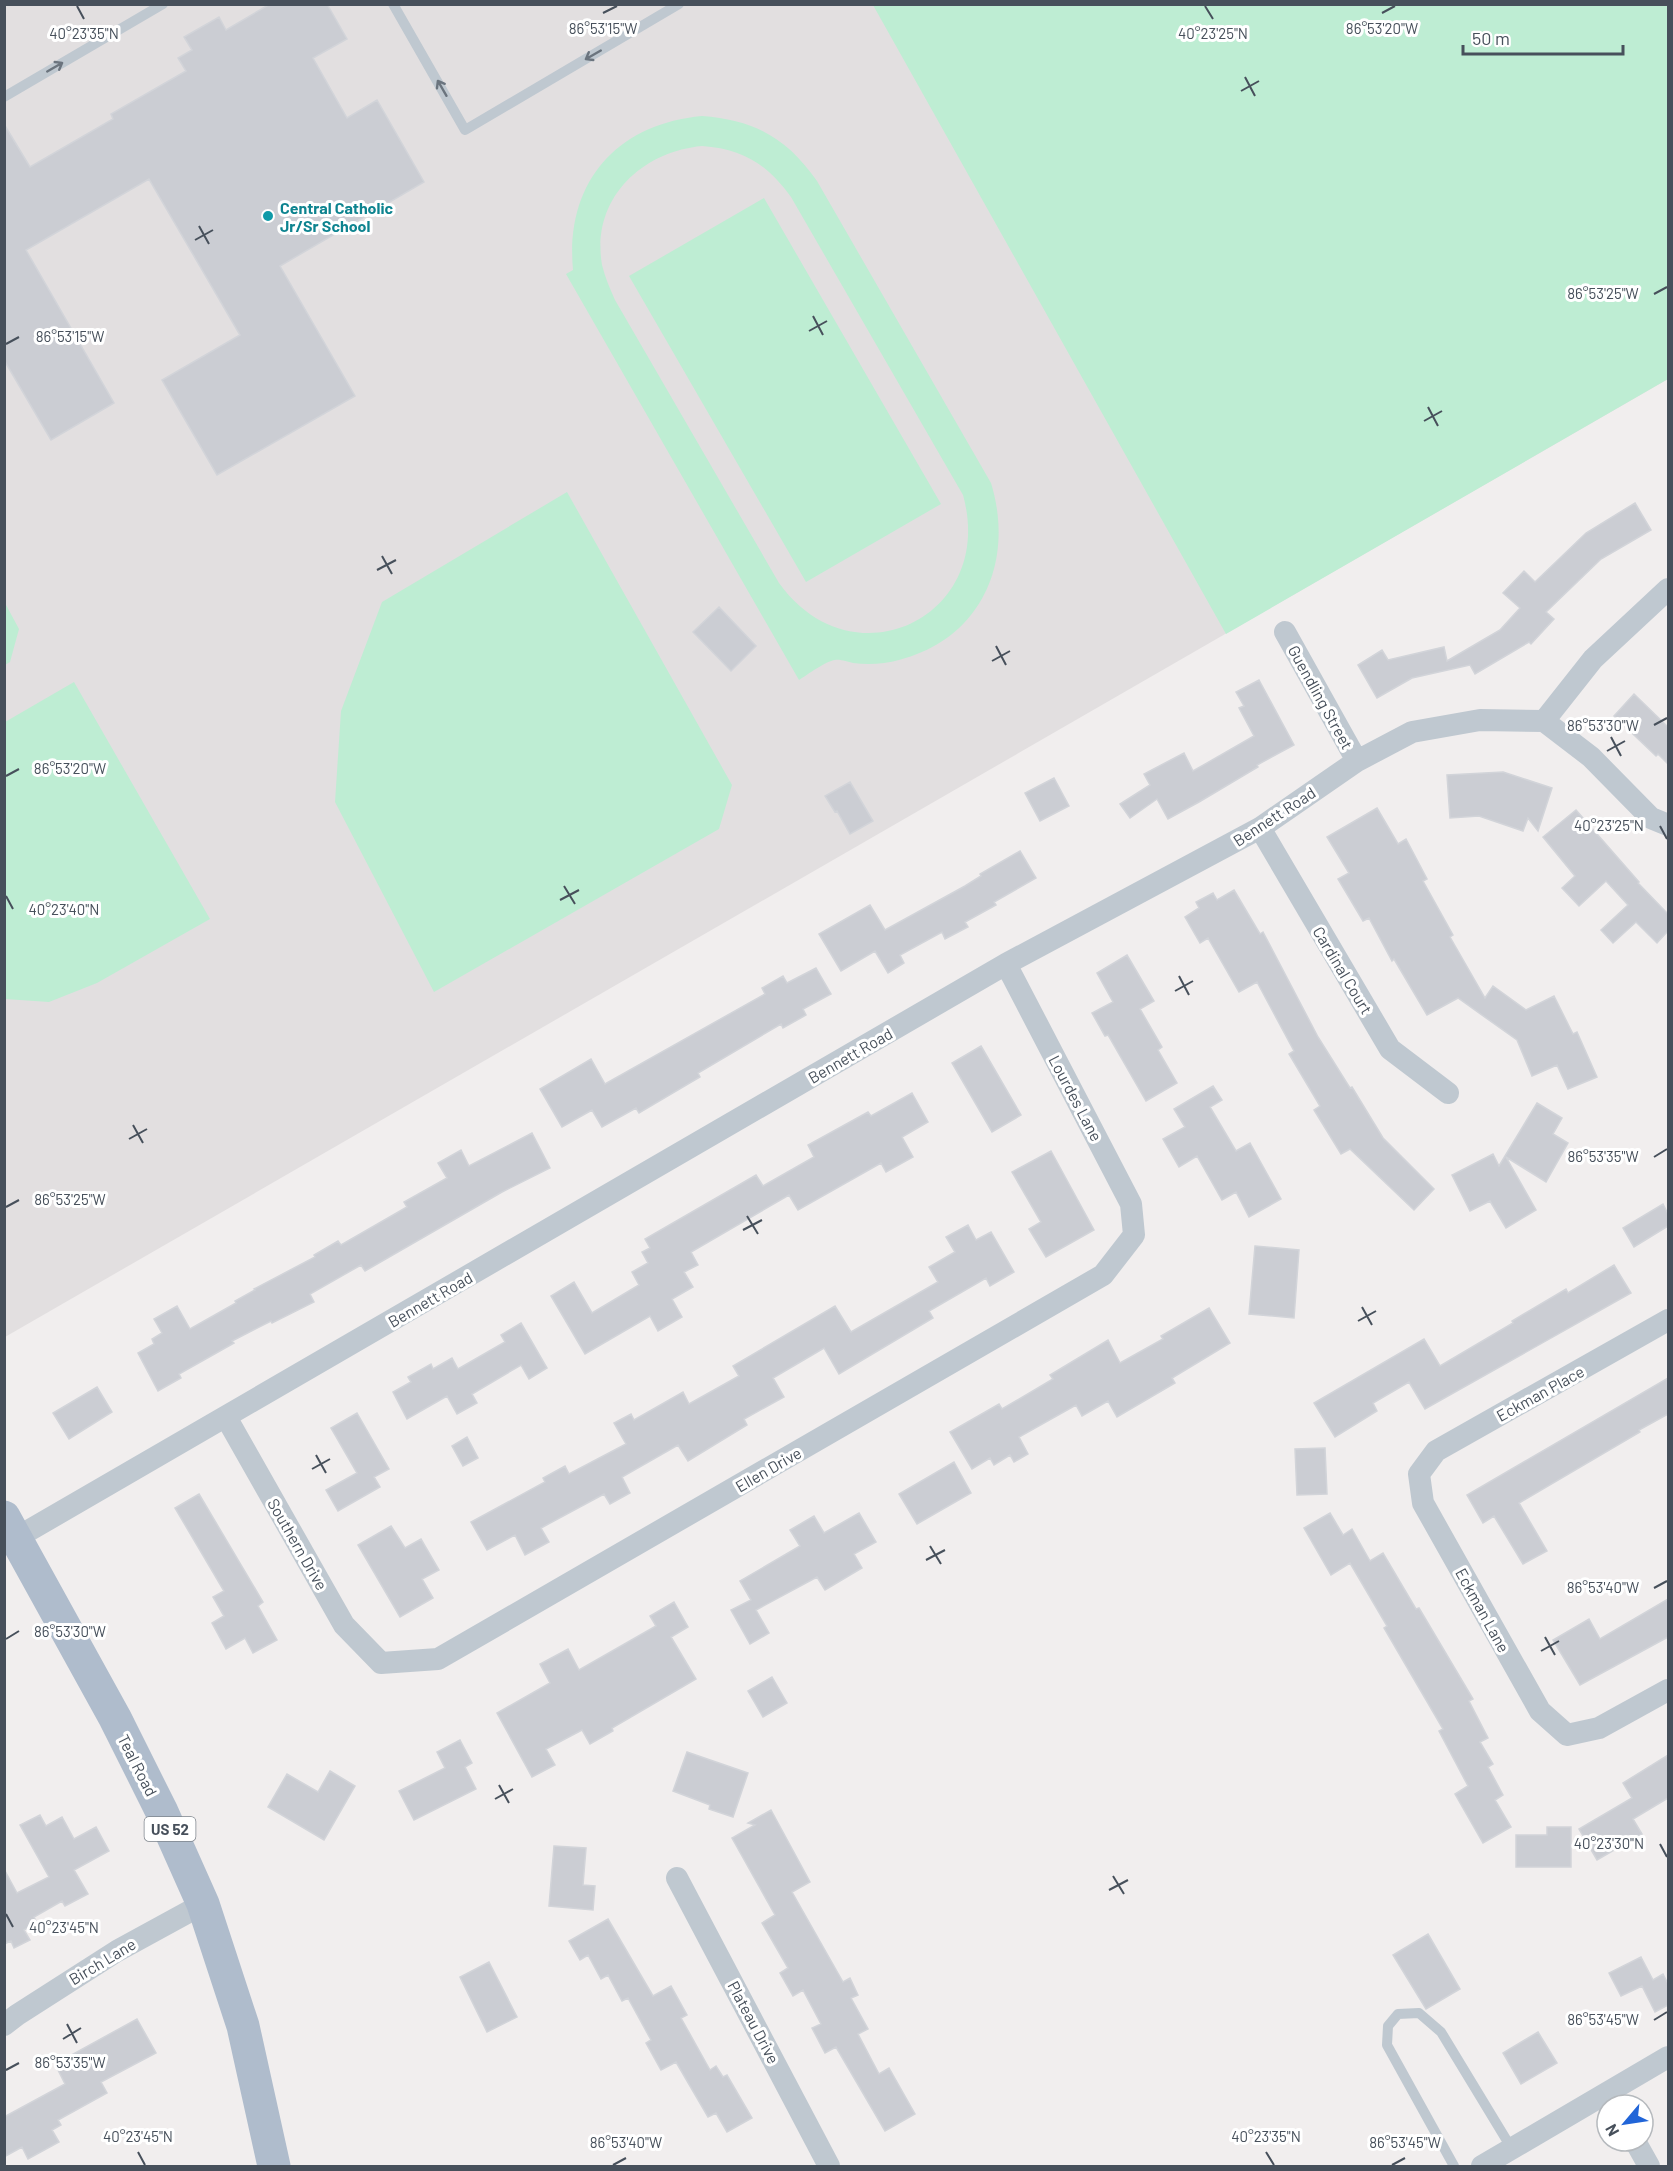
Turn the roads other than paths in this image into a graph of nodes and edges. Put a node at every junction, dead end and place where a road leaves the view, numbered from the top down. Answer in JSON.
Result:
{"nodes":[{"id":1,"x":163,"y":4,"type":"edge"},
{"id":2,"x":393,"y":4,"type":"edge"},
{"id":3,"x":679,"y":4,"type":"edge"},
{"id":4,"x":4,"y":97,"type":"edge"},
{"id":5,"x":1668,"y":588,"type":"edge"},
{"id":6,"x":1285,"y":632,"type":"dead end"},
{"id":7,"x":1544,"y":721,"type":"junction"},
{"id":8,"x":1357,"y":761,"type":"junction"},
{"id":9,"x":1668,"y":825,"type":"edge"},
{"id":10,"x":1260,"y":828,"type":"junction"},
{"id":11,"x":1006,"y":964,"type":"junction"},
{"id":12,"x":1448,"y":1093,"type":"dead end"},
{"id":13,"x":1134,"y":1235,"type":"joint"},
{"id":14,"x":1668,"y":1320,"type":"edge"},
{"id":15,"x":226,"y":1417,"type":"junction"},
{"id":16,"x":1419,"y":1474,"type":"joint"},
{"id":17,"x":10,"y":1527,"type":"edge"},
{"id":18,"x":381,"y":1663,"type":"joint"},
{"id":19,"x":1668,"y":1690,"type":"edge"},
{"id":20,"x":677,"y":1878,"type":"dead end"},
{"id":21,"x":203,"y":1904,"type":"junction"},
{"id":22,"x":4,"y":2025,"type":"edge"},
{"id":23,"x":1668,"y":2057,"type":"edge"},
{"id":24,"x":1619,"y":2093,"type":"edge"},
{"id":25,"x":1595,"y":2107,"type":"edge"},
{"id":26,"x":1512,"y":2149,"type":"junction"},
{"id":27,"x":274,"y":2166,"type":"edge"},
{"id":28,"x":829,"y":2166,"type":"edge"},
{"id":29,"x":1454,"y":2166,"type":"edge"},
{"id":30,"x":1482,"y":2166,"type":"edge"}],
"edges":[{"from":4,"to":1,"type":"lane","one_way":true},
{"from":3,"to":2,"type":"lane","one_way":true},
{"from":5,"to":7,"type":"street"},
{"from":6,"to":8,"type":"street","name":"Guendling Street"},
{"from":7,"to":8,"type":"street","name":"Bennett Road"},
{"from":7,"to":9,"type":"street"},
{"from":8,"to":10,"type":"street","name":"Bennett Road"},
{"from":10,"to":11,"type":"street","name":"Bennett Road"},
{"from":10,"to":12,"type":"street","name":"Cardinal Court"},
{"from":11,"to":13,"type":"street","name":"Lourdes Lane"},
{"from":11,"to":15,"type":"street","name":"Bennett Road"},
{"from":13,"to":18,"type":"street","name":"Ellen Drive"},
{"from":14,"to":16,"type":"street","name":"Eckman Place"},
{"from":15,"to":17,"type":"street","name":"Bennett Road"},
{"from":15,"to":18,"type":"street","name":"Southern Drive"},
{"from":16,"to":19,"type":"street","name":"Eckman Lane"},
{"from":17,"to":21,"type":"main road","name":"Teal Road","number":"US 52"},
{"from":20,"to":28,"type":"street","name":"Plateau Drive"},
{"from":21,"to":22,"type":"street","name":"Birch Lane"},
{"from":21,"to":27,"type":"main road","name":"Teal Road","number":"US 52"},
{"from":23,"to":24,"type":"street"},
{"from":25,"to":26,"type":"street"},
{"from":26,"to":29,"type":"lane"},
{"from":26,"to":30,"type":"street"}]}
